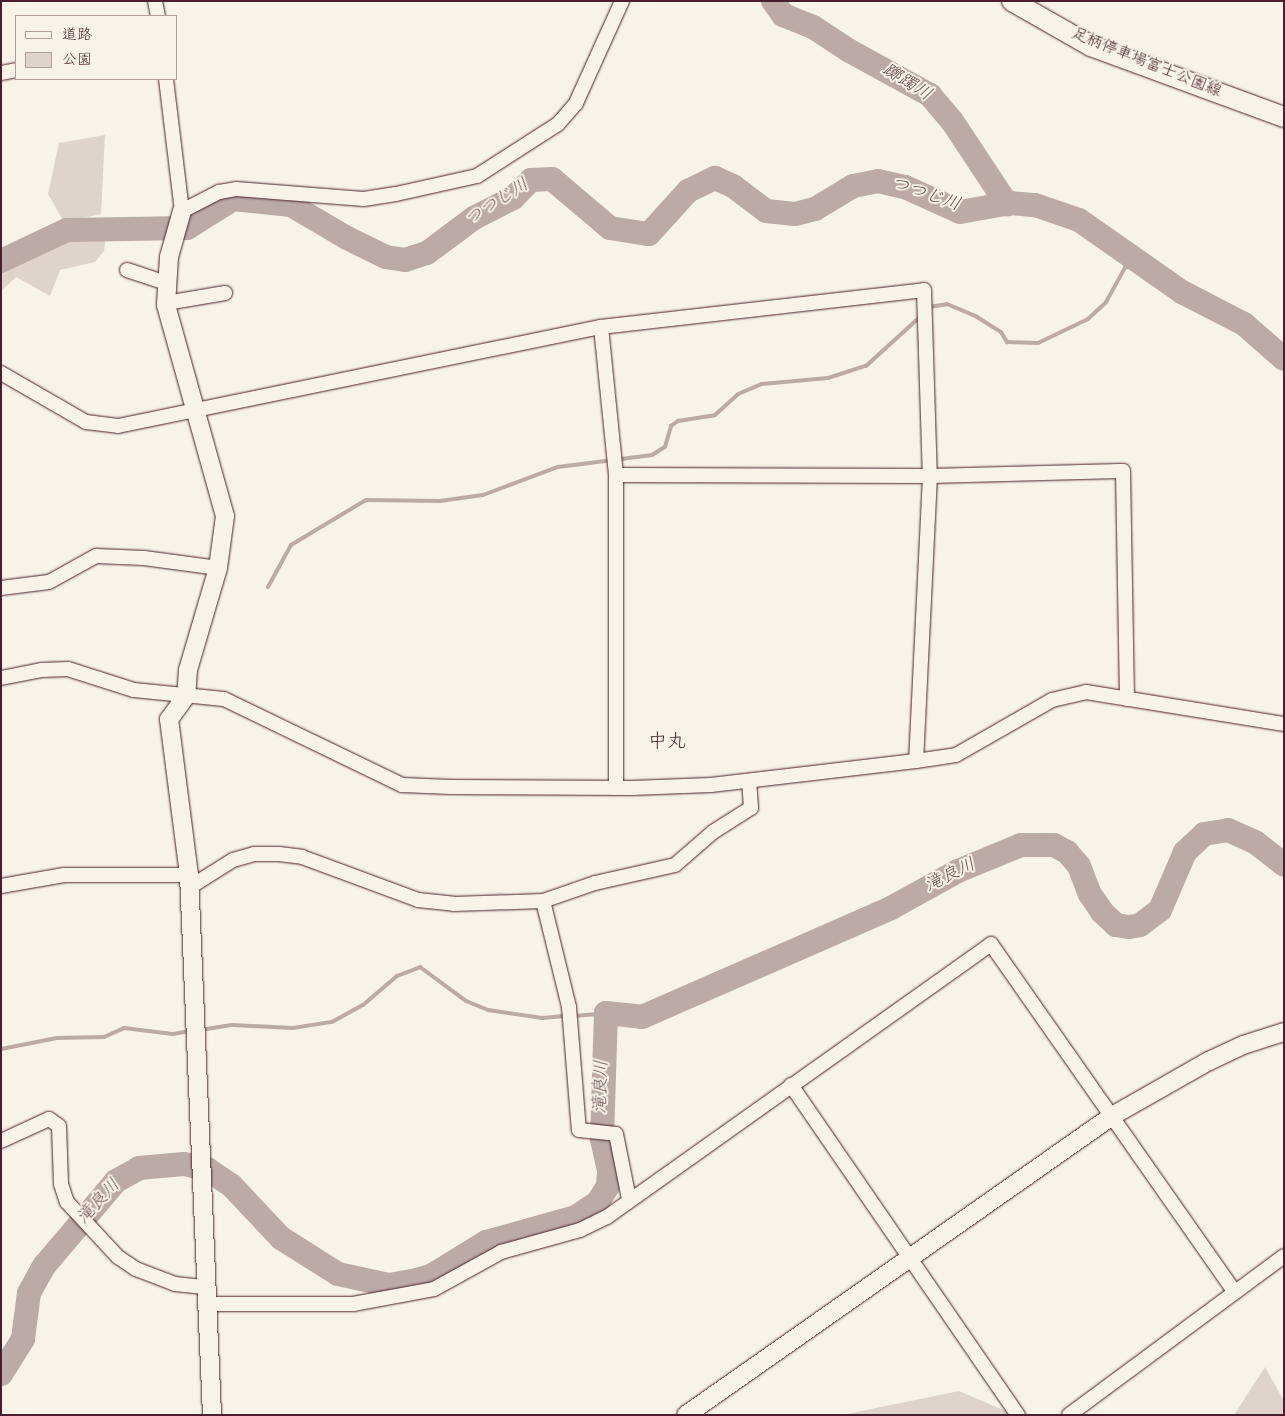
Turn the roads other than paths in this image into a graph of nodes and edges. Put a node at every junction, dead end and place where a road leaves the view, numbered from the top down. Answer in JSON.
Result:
{"nodes":[{"id":1,"x":155,"y":1,"type":"edge"},
{"id":2,"x":622,"y":1,"type":"edge"},
{"id":3,"x":1012,"y":1,"type":"edge"},
{"id":4,"x":158,"y":15,"type":"edge"},
{"id":5,"x":15,"y":70,"type":"edge"},
{"id":6,"x":1,"y":72,"type":"edge"},
{"id":7,"x":166,"y":80,"type":"edge"},
{"id":8,"x":1284,"y":117,"type":"edge"},
{"id":9,"x":179,"y":222,"type":"junction"},
{"id":10,"x":127,"y":270,"type":"dead end"},
{"id":11,"x":166,"y":283,"type":"junction"},
{"id":12,"x":225,"y":293,"type":"dead end"},
{"id":13,"x":166,"y":303,"type":"junction"},
{"id":14,"x":601,"y":328,"type":"junction"},
{"id":15,"x":1,"y":373,"type":"edge"},
{"id":16,"x":193,"y":408,"type":"junction"},
{"id":17,"x":616,"y":475,"type":"junction"},
{"id":18,"x":930,"y":476,"type":"junction"},
{"id":19,"x":218,"y":568,"type":"junction"},
{"id":20,"x":1,"y":588,"type":"edge"},
{"id":21,"x":1,"y":678,"type":"edge"},
{"id":22,"x":186,"y":696,"type":"junction"},
{"id":23,"x":1127,"y":700,"type":"junction"},
{"id":24,"x":1284,"y":724,"type":"edge"},
{"id":25,"x":916,"y":761,"type":"junction"},
{"id":26,"x":749,"y":782,"type":"junction"},
{"id":27,"x":616,"y":788,"type":"junction"},
{"id":28,"x":189,"y":881,"type":"junction"},
{"id":29,"x":1,"y":886,"type":"edge"},
{"id":30,"x":543,"y":901,"type":"junction"},
{"id":31,"x":1284,"y":1032,"type":"edge"},
{"id":32,"x":790,"y":1085,"type":"junction"},
{"id":33,"x":1112,"y":1116,"type":"junction"},
{"id":34,"x":1,"y":1141,"type":"edge"},
{"id":35,"x":629,"y":1199,"type":"junction"},
{"id":36,"x":1284,"y":1256,"type":"edge"},
{"id":37,"x":912,"y":1257,"type":"junction"},
{"id":38,"x":1235,"y":1292,"type":"junction"},
{"id":39,"x":206,"y":1295,"type":"junction"},
{"id":40,"x":212,"y":1415,"type":"edge"},
{"id":41,"x":686,"y":1415,"type":"edge"},
{"id":42,"x":1018,"y":1415,"type":"edge"},
{"id":43,"x":1070,"y":1415,"type":"edge"}],
"edges":[{"from":1,"to":4,"type":"street"},
{"from":2,"to":9,"type":"street"},
{"from":3,"to":8,"type":"main road","name":"足柄停車場富士公園線"},
{"from":5,"to":6,"type":"street"},
{"from":7,"to":9,"type":"street"},
{"from":9,"to":11,"type":"street"},
{"from":10,"to":11,"type":"street"},
{"from":11,"to":13,"type":"street"},
{"from":12,"to":13,"type":"street"},
{"from":13,"to":16,"type":"street"},
{"from":14,"to":16,"type":"street"},
{"from":14,"to":17,"type":"street"},
{"from":14,"to":18,"type":"street"},
{"from":15,"to":16,"type":"street"},
{"from":16,"to":19,"type":"street"},
{"from":17,"to":18,"type":"street"},
{"from":17,"to":27,"type":"street"},
{"from":18,"to":23,"type":"street"},
{"from":18,"to":25,"type":"street"},
{"from":19,"to":20,"type":"street"},
{"from":19,"to":22,"type":"street"},
{"from":21,"to":22,"type":"street"},
{"from":22,"to":27,"type":"street"},
{"from":22,"to":28,"type":"street"},
{"from":23,"to":24,"type":"street"},
{"from":23,"to":25,"type":"street"},
{"from":25,"to":26,"type":"street"},
{"from":26,"to":27,"type":"street"},
{"from":26,"to":30,"type":"street"},
{"from":28,"to":29,"type":"street"},
{"from":28,"to":30,"type":"street"},
{"from":28,"to":39,"type":"street"},
{"from":30,"to":35,"type":"street"},
{"from":31,"to":33,"type":"street"},
{"from":32,"to":33,"type":"street"},
{"from":32,"to":35,"type":"street"},
{"from":32,"to":37,"type":"street"},
{"from":33,"to":37,"type":"street"},
{"from":33,"to":38,"type":"street"},
{"from":34,"to":39,"type":"street"},
{"from":35,"to":39,"type":"street"},
{"from":36,"to":38,"type":"street"},
{"from":37,"to":41,"type":"street"},
{"from":37,"to":42,"type":"street"},
{"from":38,"to":43,"type":"street"},
{"from":39,"to":40,"type":"street"}]}
